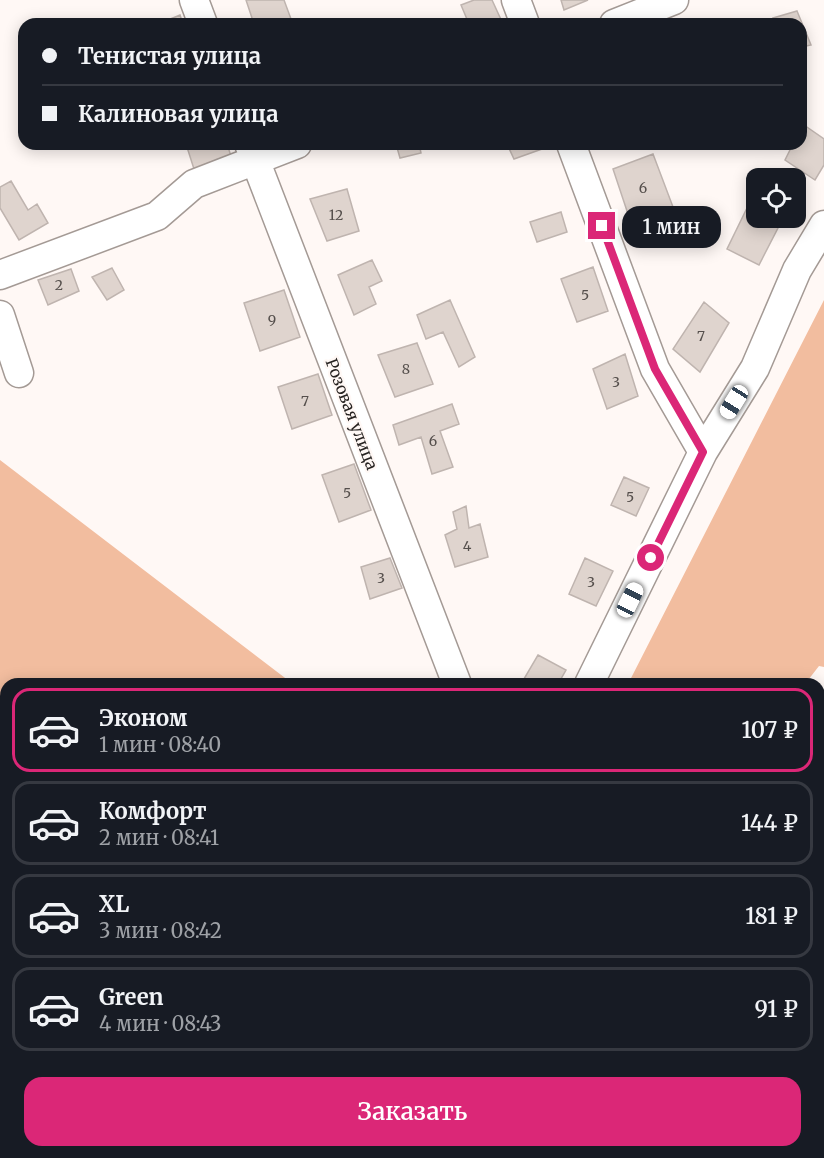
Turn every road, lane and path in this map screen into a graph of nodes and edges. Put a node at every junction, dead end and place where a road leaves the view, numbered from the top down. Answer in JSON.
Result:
{"nodes":[{"id":1,"x":194,"y":0,"type":"edge"},
{"id":2,"x":516,"y":0,"type":"edge"},
{"id":3,"x":674,"y":0,"type":"edge"},
{"id":4,"x":202,"y":18,"type":"edge"},
{"id":5,"x":523,"y":18,"type":"edge"},
{"id":6,"x":629,"y":18,"type":"edge"},
{"id":7,"x":573,"y":150,"type":"edge"},
{"id":8,"x":252,"y":152,"type":"edge"},
{"id":9,"x":824,"y":225,"type":"edge"},
{"id":10,"x":0,"y":275,"type":"edge"},
{"id":11,"x":0,"y":315,"type":"edge"},
{"id":12,"x":18,"y":373,"type":"dead end"},
{"id":13,"x":703,"y":452,"type":"junction"},
{"id":14,"x":455,"y":678,"type":"edge"},
{"id":15,"x":592,"y":678,"type":"edge"}],
"edges":[{"from":1,"to":4,"type":"street"},
{"from":2,"to":5,"type":"street"},
{"from":3,"to":6,"type":"street"},
{"from":7,"to":13,"type":"street"},
{"from":8,"to":10,"type":"street"},
{"from":8,"to":14,"type":"street","name":"Розовая улица"},
{"from":9,"to":13,"type":"street"},
{"from":11,"to":12,"type":"street"},
{"from":13,"to":15,"type":"street"}]}
